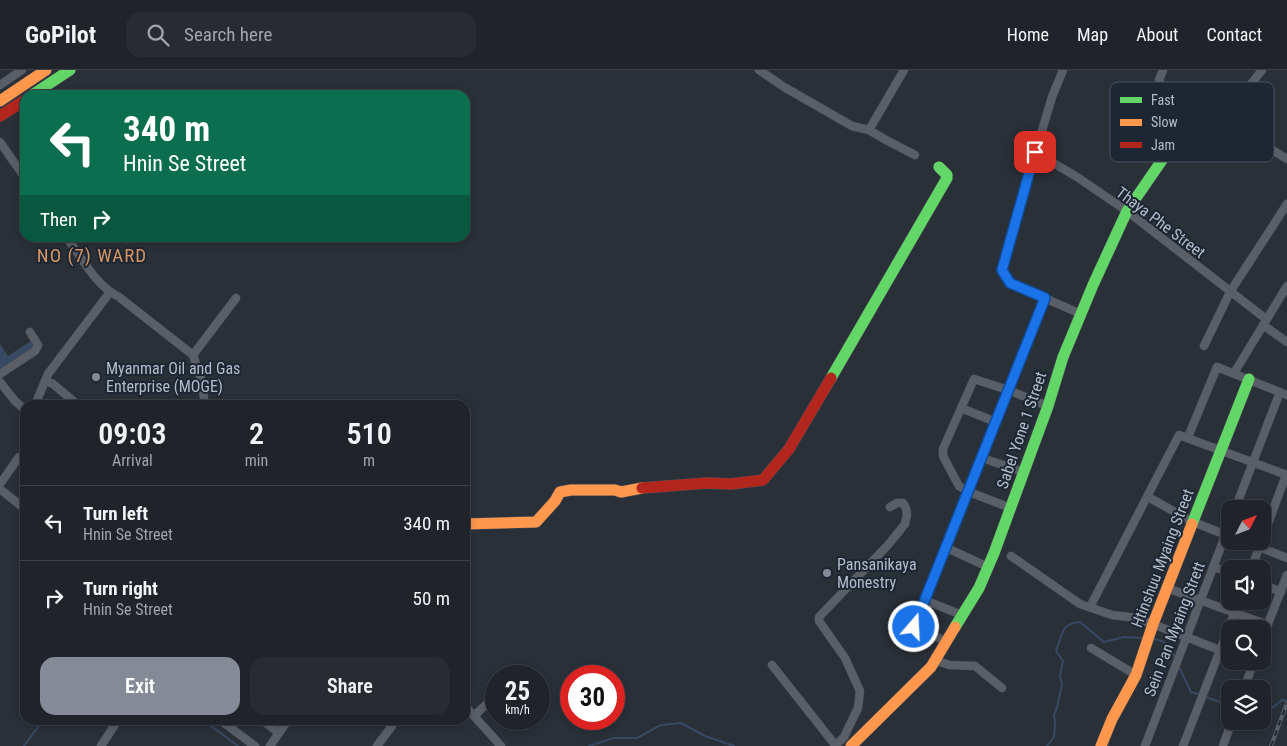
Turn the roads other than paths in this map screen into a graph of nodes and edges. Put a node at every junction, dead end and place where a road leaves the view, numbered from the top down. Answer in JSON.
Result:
{"nodes":[{"id":1,"x":22,"y":70,"type":"edge"},
{"id":2,"x":46,"y":70,"type":"edge"},
{"id":3,"x":70,"y":70,"type":"edge"},
{"id":4,"x":759,"y":70,"type":"edge"},
{"id":5,"x":904,"y":70,"type":"edge"},
{"id":6,"x":1063,"y":70,"type":"edge"},
{"id":7,"x":1163,"y":70,"type":"edge"},
{"id":8,"x":1262,"y":70,"type":"edge"},
{"id":9,"x":1160,"y":82,"type":"edge"},
{"id":10,"x":1253,"y":82,"type":"edge"},
{"id":11,"x":0,"y":86,"type":"edge"},
{"id":12,"x":40,"y":90,"type":"edge"},
{"id":13,"x":0,"y":102,"type":"edge"},
{"id":14,"x":20,"y":103,"type":"edge"},
{"id":15,"x":0,"y":116,"type":"edge"},
{"id":16,"x":869,"y":130,"type":"junction"},
{"id":17,"x":0,"y":142,"type":"edge"},
{"id":18,"x":1274,"y":151,"type":"edge"},
{"id":19,"x":1035,"y":152,"type":"junction"},
{"id":20,"x":915,"y":154,"type":"dead end"},
{"id":21,"x":1287,"y":159,"type":"edge"},
{"id":22,"x":1161,"y":162,"type":"edge"},
{"id":23,"x":939,"y":167,"type":"dead end"},
{"id":24,"x":20,"y":171,"type":"edge"},
{"id":25,"x":1287,"y":204,"type":"edge"},
{"id":26,"x":1126,"y":212,"type":"junction"},
{"id":27,"x":70,"y":242,"type":"edge"},
{"id":28,"x":1286,"y":288,"type":"edge"},
{"id":29,"x":110,"y":292,"type":"junction"},
{"id":30,"x":1230,"y":292,"type":"junction"},
{"id":31,"x":236,"y":298,"type":"dead end"},
{"id":32,"x":1045,"y":298,"type":"junction"},
{"id":33,"x":1081,"y":314,"type":"junction"},
{"id":34,"x":1264,"y":322,"type":"junction"},
{"id":35,"x":30,"y":332,"type":"dead end"},
{"id":36,"x":1287,"y":342,"type":"edge"},
{"id":37,"x":1204,"y":346,"type":"dead end"},
{"id":38,"x":193,"y":355,"type":"junction"},
{"id":39,"x":1234,"y":373,"type":"junction"},
{"id":40,"x":0,"y":374,"type":"edge"},
{"id":41,"x":1249,"y":379,"type":"junction"},
{"id":42,"x":45,"y":381,"type":"junction"},
{"id":43,"x":0,"y":382,"type":"edge"},
{"id":44,"x":1008,"y":390,"type":"junction"},
{"id":45,"x":1284,"y":393,"type":"edge"},
{"id":46,"x":36,"y":400,"type":"edge"},
{"id":47,"x":72,"y":400,"type":"edge"},
{"id":48,"x":204,"y":400,"type":"edge"},
{"id":49,"x":20,"y":405,"type":"edge"},
{"id":50,"x":1048,"y":406,"type":"junction"},
{"id":51,"x":961,"y":408,"type":"junction"},
{"id":52,"x":996,"y":422,"type":"junction"},
{"id":53,"x":1188,"y":438,"type":"junction"},
{"id":54,"x":1221,"y":450,"type":"junction"},
{"id":55,"x":20,"y":458,"type":"edge"},
{"id":56,"x":982,"y":458,"type":"junction"},
{"id":57,"x":1252,"y":462,"type":"junction"},
{"id":58,"x":1024,"y":472,"type":"junction"},
{"id":59,"x":1286,"y":475,"type":"edge"},
{"id":60,"x":0,"y":484,"type":"edge"},
{"id":61,"x":0,"y":489,"type":"edge"},
{"id":62,"x":969,"y":492,"type":"junction"},
{"id":63,"x":1148,"y":497,"type":"junction"},
{"id":64,"x":1238,"y":500,"type":"edge"},
{"id":65,"x":20,"y":505,"type":"edge"},
{"id":66,"x":890,"y":508,"type":"dead end"},
{"id":67,"x":1011,"y":508,"type":"junction"},
{"id":68,"x":1271,"y":516,"type":"edge"},
{"id":69,"x":1193,"y":522,"type":"junction"},
{"id":70,"x":470,"y":524,"type":"edge"},
{"id":71,"x":1221,"y":532,"type":"edge"},
{"id":72,"x":947,"y":548,"type":"junction"},
{"id":73,"x":1271,"y":549,"type":"edge"},
{"id":74,"x":1221,"y":550,"type":"edge"},
{"id":75,"x":1011,"y":556,"type":"dead end"},
{"id":76,"x":1287,"y":558,"type":"edge"},
{"id":77,"x":988,"y":566,"type":"junction"},
{"id":78,"x":1213,"y":567,"type":"junction"},
{"id":79,"x":1221,"y":569,"type":"edge"},
{"id":80,"x":1287,"y":575,"type":"edge"},
{"id":81,"x":1168,"y":588,"type":"junction"},
{"id":82,"x":1271,"y":588,"type":"edge"},
{"id":83,"x":1281,"y":592,"type":"junction"},
{"id":84,"x":924,"y":600,"type":"junction"},
{"id":85,"x":1200,"y":600,"type":"junction"},
{"id":86,"x":1090,"y":607,"type":"junction"},
{"id":87,"x":1234,"y":612,"type":"junction"},
{"id":88,"x":962,"y":615,"type":"junction"},
{"id":89,"x":1255,"y":620,"type":"edge"},
{"id":90,"x":1270,"y":620,"type":"edge"},
{"id":91,"x":1153,"y":624,"type":"junction"},
{"id":92,"x":1186,"y":637,"type":"junction"},
{"id":93,"x":946,"y":641,"type":"junction"},
{"id":94,"x":1091,"y":648,"type":"dead end"},
{"id":95,"x":1220,"y":650,"type":"junction"},
{"id":96,"x":935,"y":660,"type":"junction"},
{"id":97,"x":772,"y":665,"type":"dead end"},
{"id":98,"x":1136,"y":675,"type":"junction"},
{"id":99,"x":1002,"y":688,"type":"dead end"},
{"id":100,"x":485,"y":706,"type":"edge"},
{"id":101,"x":470,"y":712,"type":"edge"},
{"id":102,"x":474,"y":716,"type":"junction"},
{"id":103,"x":115,"y":725,"type":"edge"},
{"id":104,"x":227,"y":725,"type":"edge"},
{"id":105,"x":269,"y":725,"type":"edge"},
{"id":106,"x":285,"y":725,"type":"edge"},
{"id":107,"x":392,"y":726,"type":"dead end"},
{"id":108,"x":1229,"y":730,"type":"edge"},
{"id":109,"x":279,"y":733,"type":"junction"},
{"id":110,"x":101,"y":746,"type":"edge"},
{"id":111,"x":255,"y":746,"type":"edge"},
{"id":112,"x":270,"y":746,"type":"edge"},
{"id":113,"x":377,"y":746,"type":"edge"},
{"id":114,"x":501,"y":746,"type":"edge"},
{"id":115,"x":836,"y":746,"type":"edge"},
{"id":116,"x":851,"y":746,"type":"edge"},
{"id":117,"x":1102,"y":746,"type":"edge"},
{"id":118,"x":1145,"y":746,"type":"edge"},
{"id":119,"x":1183,"y":746,"type":"edge"},
{"id":120,"x":1223,"y":746,"type":"edge"}],
"edges":[{"from":1,"to":11,"type":"street"},
{"from":2,"to":13,"type":"street"},
{"from":3,"to":12,"type":"street"},
{"from":4,"to":16,"type":"street"},
{"from":5,"to":16,"type":"street"},
{"from":6,"to":19,"type":"street"},
{"from":7,"to":9,"type":"street"},
{"from":8,"to":10,"type":"street"},
{"from":14,"to":15,"type":"street"},
{"from":16,"to":20,"type":"street"},
{"from":17,"to":24,"type":"street"},
{"from":18,"to":21,"type":"street"},
{"from":19,"to":26,"type":"street","name":"Thaya Phe Street"},
{"from":19,"to":32,"type":"street"},
{"from":22,"to":26,"type":"street","name":"Sabel Yone 1 Street"},
{"from":23,"to":70,"type":"street"},
{"from":25,"to":30,"type":"street"},
{"from":26,"to":30,"type":"street","name":"Thaya Phe Street"},
{"from":26,"to":33,"type":"street","name":"Sabel Yone 1 Street"},
{"from":27,"to":29,"type":"street"},
{"from":28,"to":34,"type":"street"},
{"from":29,"to":38,"type":"street"},
{"from":29,"to":42,"type":"street"},
{"from":30,"to":34,"type":"street","name":"Thaya Phe Street"},
{"from":30,"to":37,"type":"street"},
{"from":31,"to":38,"type":"street"},
{"from":32,"to":33,"type":"street"},
{"from":32,"to":44,"type":"street"},
{"from":33,"to":50,"type":"street","name":"Sabel Yone 1 Street"},
{"from":34,"to":36,"type":"street","name":"Thaya Phe Street"},
{"from":34,"to":39,"type":"street"},
{"from":35,"to":40,"type":"street"},
{"from":38,"to":48,"type":"street"},
{"from":39,"to":41,"type":"street"},
{"from":39,"to":53,"type":"street"},
{"from":41,"to":45,"type":"street"},
{"from":41,"to":54,"type":"street","name":"Htinshuu Myaing Street"},
{"from":42,"to":46,"type":"street"},
{"from":42,"to":47,"type":"street"},
{"from":43,"to":49,"type":"street"},
{"from":44,"to":50,"type":"street"},
{"from":44,"to":51,"type":"street"},
{"from":44,"to":52,"type":"street"},
{"from":45,"to":57,"type":"street"},
{"from":50,"to":58,"type":"street","name":"Sabel Yone 1 Street"},
{"from":51,"to":52,"type":"street"},
{"from":51,"to":62,"type":"street"},
{"from":52,"to":56,"type":"street"},
{"from":53,"to":54,"type":"street"},
{"from":53,"to":63,"type":"street"},
{"from":54,"to":57,"type":"street"},
{"from":54,"to":69,"type":"street","name":"Htinshuu Myaing Street"},
{"from":55,"to":60,"type":"street"},
{"from":56,"to":58,"type":"street"},
{"from":56,"to":62,"type":"street"},
{"from":57,"to":59,"type":"street"},
{"from":57,"to":64,"type":"street"},
{"from":58,"to":67,"type":"street","name":"Sabel Yone 1 Street"},
{"from":59,"to":68,"type":"street"},
{"from":61,"to":65,"type":"street"},
{"from":62,"to":67,"type":"street"},
{"from":62,"to":72,"type":"street"},
{"from":63,"to":69,"type":"street"},
{"from":63,"to":86,"type":"street"},
{"from":66,"to":115,"type":"street"},
{"from":67,"to":77,"type":"street","name":"Sabel Yone 1 Street"},
{"from":69,"to":71,"type":"street"},
{"from":69,"to":81,"type":"street","name":"Htinshuu Myaing Street"},
{"from":72,"to":77,"type":"street"},
{"from":72,"to":84,"type":"street"},
{"from":73,"to":76,"type":"street"},
{"from":74,"to":78,"type":"street","name":"Sein Pan Myaing Strett"},
{"from":75,"to":86,"type":"street"},
{"from":77,"to":88,"type":"street","name":"Sabel Yone 1 Street"},
{"from":78,"to":79,"type":"street"},
{"from":78,"to":85,"type":"street","name":"Sein Pan Myaing Strett"},
{"from":80,"to":83,"type":"street"},
{"from":81,"to":85,"type":"street"},
{"from":81,"to":91,"type":"street","name":"Htinshuu Myaing Street"},
{"from":82,"to":83,"type":"street"},
{"from":83,"to":90,"type":"street"},
{"from":84,"to":88,"type":"street"},
{"from":84,"to":93,"type":"street"},
{"from":85,"to":87,"type":"street"},
{"from":85,"to":92,"type":"street","name":"Sein Pan Myaing Strett"},
{"from":86,"to":91,"type":"street"},
{"from":87,"to":89,"type":"street"},
{"from":87,"to":95,"type":"street"},
{"from":88,"to":93,"type":"street","name":"Sabel Yone 1 Street"},
{"from":91,"to":92,"type":"street"},
{"from":91,"to":98,"type":"street","name":"Htinshuu Myaing Street"},
{"from":92,"to":95,"type":"street"},
{"from":92,"to":118,"type":"street","name":"Sein Pan Myaing Strett"},
{"from":93,"to":96,"type":"street","name":"Sabel Yone 1 Street"},
{"from":94,"to":98,"type":"street"},
{"from":95,"to":119,"type":"street"},
{"from":96,"to":99,"type":"street"},
{"from":96,"to":116,"type":"street","name":"Sabel Yone 1 Street"},
{"from":97,"to":115,"type":"street"},
{"from":98,"to":117,"type":"street","name":"Htinshuu Myaing Street"},
{"from":100,"to":102,"type":"street"},
{"from":101,"to":102,"type":"street"},
{"from":102,"to":114,"type":"street"},
{"from":103,"to":110,"type":"street"},
{"from":104,"to":111,"type":"street"},
{"from":105,"to":109,"type":"street"},
{"from":106,"to":109,"type":"street"},
{"from":107,"to":113,"type":"street"},
{"from":108,"to":120,"type":"street"},
{"from":109,"to":112,"type":"street"}]}
